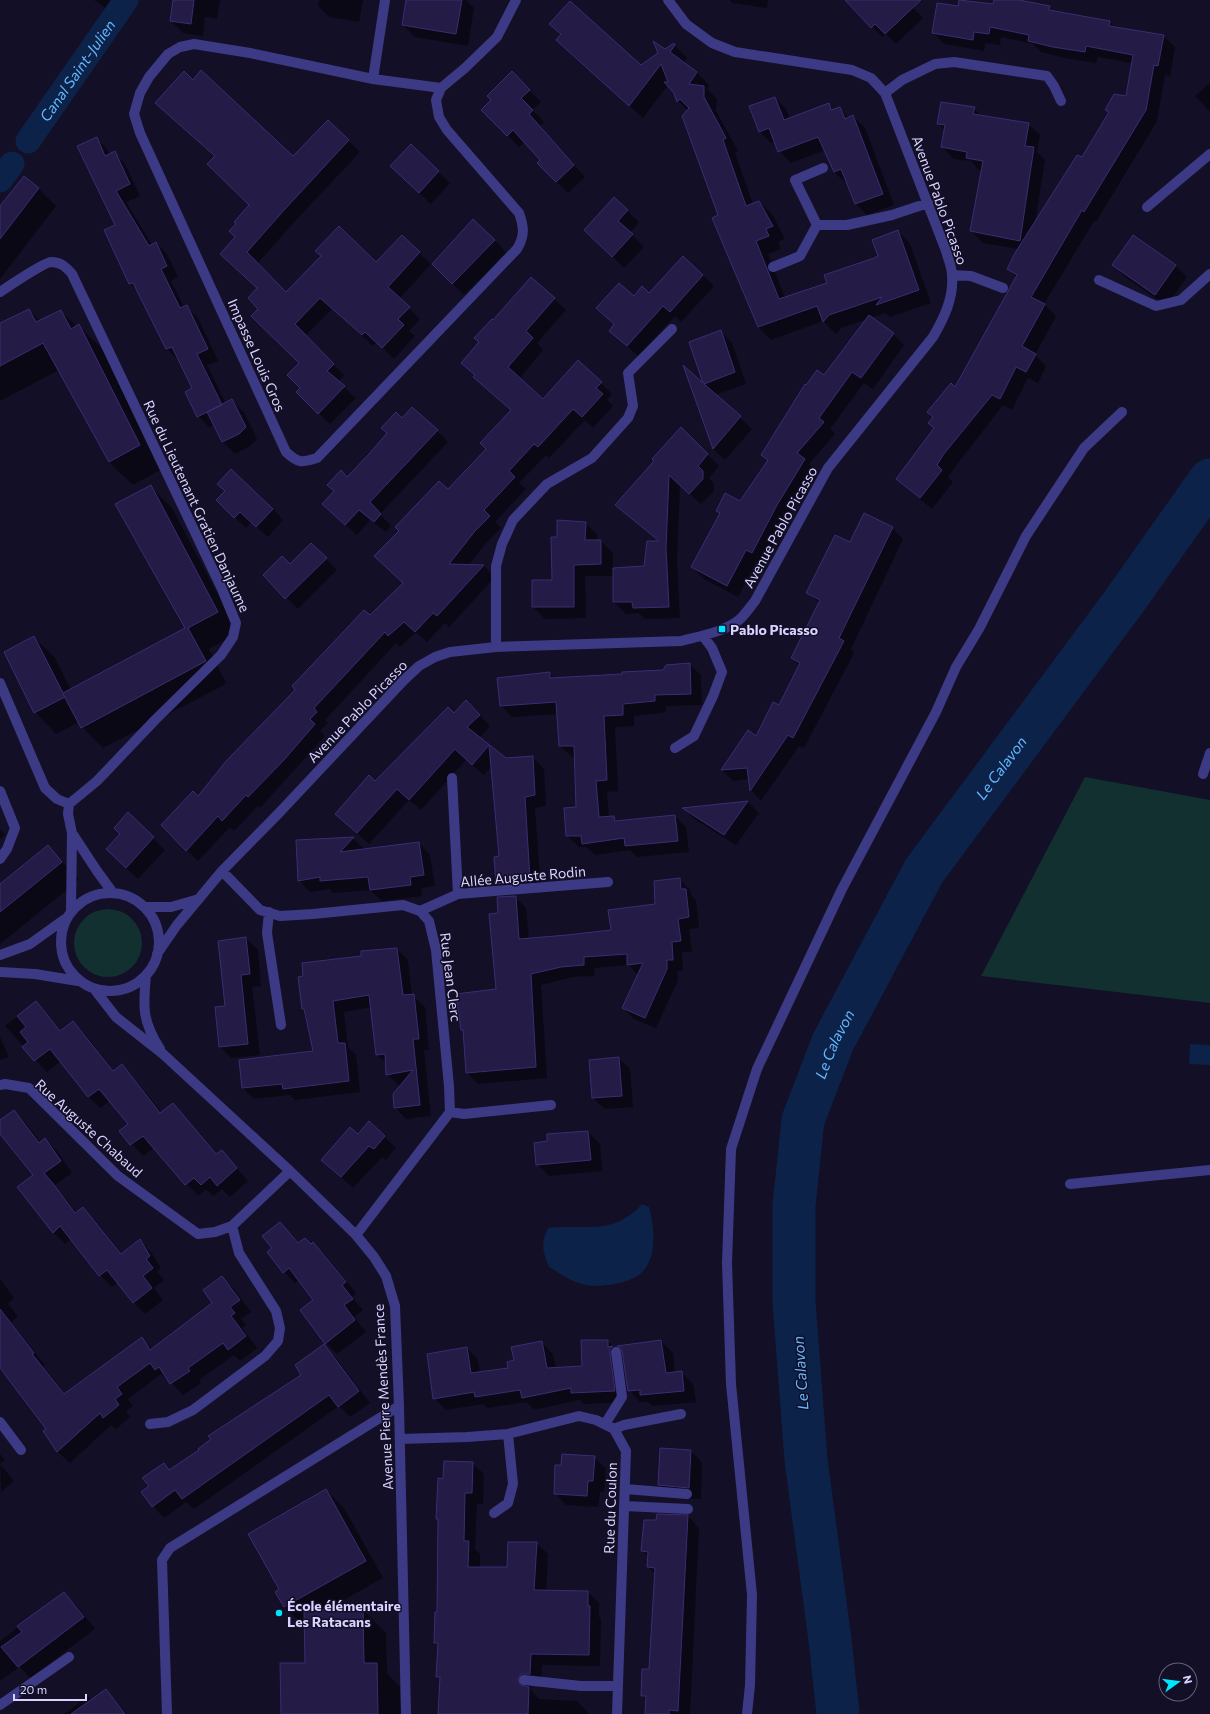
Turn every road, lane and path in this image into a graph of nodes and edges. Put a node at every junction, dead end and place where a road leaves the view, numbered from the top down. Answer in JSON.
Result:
{"nodes":[{"id":1,"x":385,"y":0,"type":"edge"},
{"id":2,"x":516,"y":0,"type":"edge"},
{"id":3,"x":668,"y":0,"type":"edge"},
{"id":4,"x":373,"y":79,"type":"junction"},
{"id":5,"x":441,"y":88,"type":"junction"},
{"id":6,"x":885,"y":93,"type":"junction"},
{"id":7,"x":1061,"y":101,"type":"dead end"},
{"id":8,"x":1210,"y":154,"type":"edge"},
{"id":9,"x":823,"y":168,"type":"dead end"},
{"id":10,"x":928,"y":203,"type":"junction"},
{"id":11,"x":1147,"y":207,"type":"dead end"},
{"id":12,"x":817,"y":225,"type":"junction"},
{"id":13,"x":773,"y":267,"type":"dead end"},
{"id":14,"x":1210,"y":274,"type":"edge"},
{"id":15,"x":952,"y":275,"type":"junction"},
{"id":16,"x":1099,"y":280,"type":"dead end"},
{"id":17,"x":1003,"y":288,"type":"dead end"},
{"id":18,"x":0,"y":292,"type":"edge"},
{"id":19,"x":672,"y":329,"type":"dead end"},
{"id":20,"x":1122,"y":412,"type":"dead end"},
{"id":21,"x":703,"y":636,"type":"junction"},
{"id":22,"x":496,"y":647,"type":"junction"},
{"id":23,"x":0,"y":683,"type":"edge"},
{"id":24,"x":675,"y":748,"type":"dead end"},
{"id":25,"x":1210,"y":753,"type":"edge"},
{"id":26,"x":1203,"y":774,"type":"dead end"},
{"id":27,"x":452,"y":778,"type":"dead end"},
{"id":28,"x":0,"y":791,"type":"edge"},
{"id":29,"x":69,"y":804,"type":"junction"},
{"id":30,"x":72,"y":833,"type":"junction"},
{"id":31,"x":0,"y":859,"type":"edge"},
{"id":32,"x":222,"y":871,"type":"junction"},
{"id":33,"x":608,"y":882,"type":"dead end"},
{"id":34,"x":113,"y":892,"type":"junction"},
{"id":35,"x":458,"y":894,"type":"junction"},
{"id":36,"x":198,"y":899,"type":"junction"},
{"id":37,"x":145,"y":907,"type":"junction"},
{"id":38,"x":420,"y":910,"type":"junction"},
{"id":39,"x":269,"y":912,"type":"junction"},
{"id":40,"x":68,"y":915,"type":"junction"},
{"id":41,"x":158,"y":954,"type":"junction"},
{"id":42,"x":0,"y":955,"type":"edge"},
{"id":43,"x":0,"y":972,"type":"edge"},
{"id":44,"x":146,"y":975,"type":"junction"},
{"id":45,"x":78,"y":981,"type":"junction"},
{"id":46,"x":95,"y":990,"type":"junction"},
{"id":47,"x":282,"y":1025,"type":"dead end"},
{"id":48,"x":163,"y":1054,"type":"junction"},
{"id":49,"x":0,"y":1086,"type":"edge"},
{"id":50,"x":551,"y":1105,"type":"dead end"},
{"id":51,"x":450,"y":1112,"type":"junction"},
{"id":52,"x":1210,"y":1170,"type":"edge"},
{"id":53,"x":290,"y":1171,"type":"junction"},
{"id":54,"x":1070,"y":1184,"type":"dead end"},
{"id":55,"x":232,"y":1226,"type":"junction"},
{"id":56,"x":356,"y":1235,"type":"junction"},
{"id":57,"x":616,"y":1352,"type":"dead end"},
{"id":58,"x":399,"y":1406,"type":"junction"},
{"id":59,"x":681,"y":1414,"type":"dead end"},
{"id":60,"x":0,"y":1422,"type":"edge"},
{"id":61,"x":150,"y":1424,"type":"dead end"},
{"id":62,"x":605,"y":1424,"type":"junction"},
{"id":63,"x":614,"y":1429,"type":"junction"},
{"id":64,"x":508,"y":1434,"type":"junction"},
{"id":65,"x":400,"y":1439,"type":"junction"},
{"id":66,"x":21,"y":1450,"type":"dead end"},
{"id":67,"x":625,"y":1489,"type":"junction"},
{"id":68,"x":687,"y":1494,"type":"dead end"},
{"id":69,"x":624,"y":1506,"type":"junction"},
{"id":70,"x":688,"y":1509,"type":"dead end"},
{"id":71,"x":494,"y":1513,"type":"dead end"},
{"id":72,"x":69,"y":1658,"type":"dead end"},
{"id":73,"x":524,"y":1680,"type":"dead end"},
{"id":74,"x":618,"y":1686,"type":"junction"},
{"id":75,"x":0,"y":1705,"type":"edge"},
{"id":76,"x":167,"y":1714,"type":"edge"},
{"id":77,"x":406,"y":1714,"type":"edge"},
{"id":78,"x":617,"y":1714,"type":"edge"},
{"id":79,"x":747,"y":1714,"type":"edge"}],
"edges":[{"from":1,"to":4,"type":"street"},
{"from":2,"to":5,"type":"street"},
{"from":3,"to":6,"type":"street","name":"Avenue Pablo Picasso"},
{"from":4,"to":5,"type":"street","name":"Impasse Louis Gros"},
{"from":4,"to":5,"type":"street","name":"Impasse Louis Gros"},
{"from":6,"to":7,"type":"street"},
{"from":6,"to":10,"type":"street","name":"Avenue Pablo Picasso"},
{"from":8,"to":11,"type":"street"},
{"from":9,"to":12,"type":"street"},
{"from":10,"to":12,"type":"street"},
{"from":10,"to":15,"type":"street","name":"Avenue Pablo Picasso"},
{"from":12,"to":13,"type":"street"},
{"from":14,"to":16,"type":"street"},
{"from":15,"to":17,"type":"street"},
{"from":15,"to":21,"type":"street","name":"Avenue Pablo Picasso"},
{"from":18,"to":29,"type":"street","name":"Rue du Lieutenant Gratien Danjaume"},
{"from":19,"to":22,"type":"street"},
{"from":20,"to":79,"type":"street"},
{"from":21,"to":22,"type":"street","name":"Avenue Pablo Picasso"},
{"from":21,"to":24,"type":"street"},
{"from":22,"to":32,"type":"street","name":"Avenue Pablo Picasso"},
{"from":23,"to":29,"type":"street"},
{"from":25,"to":26,"type":"street"},
{"from":27,"to":35,"type":"street"},
{"from":28,"to":31,"type":"street"},
{"from":29,"to":30,"type":"street"},
{"from":30,"to":34,"type":"street"},
{"from":30,"to":40,"type":"street"},
{"from":32,"to":36,"type":"street","name":"Avenue Pablo Picasso"},
{"from":32,"to":39,"type":"street"},
{"from":33,"to":35,"type":"street","name":"Allée Auguste Rodin"},
{"from":34,"to":37,"type":"street"},
{"from":34,"to":40,"type":"street"},
{"from":35,"to":38,"type":"street","name":"Allée Auguste Rodin"},
{"from":36,"to":37,"type":"street"},
{"from":36,"to":41,"type":"street","name":"Avenue Pablo Picasso"},
{"from":37,"to":41,"type":"street"},
{"from":38,"to":39,"type":"street"},
{"from":38,"to":51,"type":"street","name":"Rue Jean Clerc"},
{"from":39,"to":47,"type":"street"},
{"from":40,"to":42,"type":"street"},
{"from":40,"to":45,"type":"street"},
{"from":41,"to":44,"type":"street"},
{"from":43,"to":45,"type":"street"},
{"from":44,"to":46,"type":"street"},
{"from":44,"to":48,"type":"street","name":"Avenue Pierre Mendès France"},
{"from":45,"to":46,"type":"street"},
{"from":46,"to":48,"type":"street","name":"Avenue Pierre Mendès France"},
{"from":48,"to":53,"type":"street","name":"Avenue Pierre Mendès France"},
{"from":49,"to":55,"type":"street","name":"Rue Auguste Chabaud"},
{"from":50,"to":51,"type":"street"},
{"from":51,"to":56,"type":"street"},
{"from":52,"to":54,"type":"street"},
{"from":53,"to":55,"type":"street","name":"Rue Auguste Chabaud"},
{"from":53,"to":56,"type":"street","name":"Avenue Pierre Mendès France"},
{"from":55,"to":61,"type":"street"},
{"from":56,"to":58,"type":"street","name":"Avenue Pierre Mendès France"},
{"from":57,"to":62,"type":"street"},
{"from":58,"to":65,"type":"street","name":"Avenue Pierre Mendès France"},
{"from":58,"to":76,"type":"street"},
{"from":59,"to":63,"type":"street"},
{"from":60,"to":66,"type":"street"},
{"from":62,"to":63,"type":"street"},
{"from":62,"to":64,"type":"street"},
{"from":63,"to":67,"type":"street","name":"Rue du Coulon"},
{"from":64,"to":65,"type":"street"},
{"from":64,"to":71,"type":"street"},
{"from":65,"to":77,"type":"street","name":"Avenue Pierre Mendès France"},
{"from":67,"to":68,"type":"street"},
{"from":67,"to":69,"type":"street","name":"Rue du Coulon"},
{"from":69,"to":70,"type":"street"},
{"from":69,"to":74,"type":"street","name":"Rue du Coulon"},
{"from":72,"to":75,"type":"street"},
{"from":73,"to":74,"type":"street"},
{"from":74,"to":78,"type":"street","name":"Rue du Coulon"}]}
